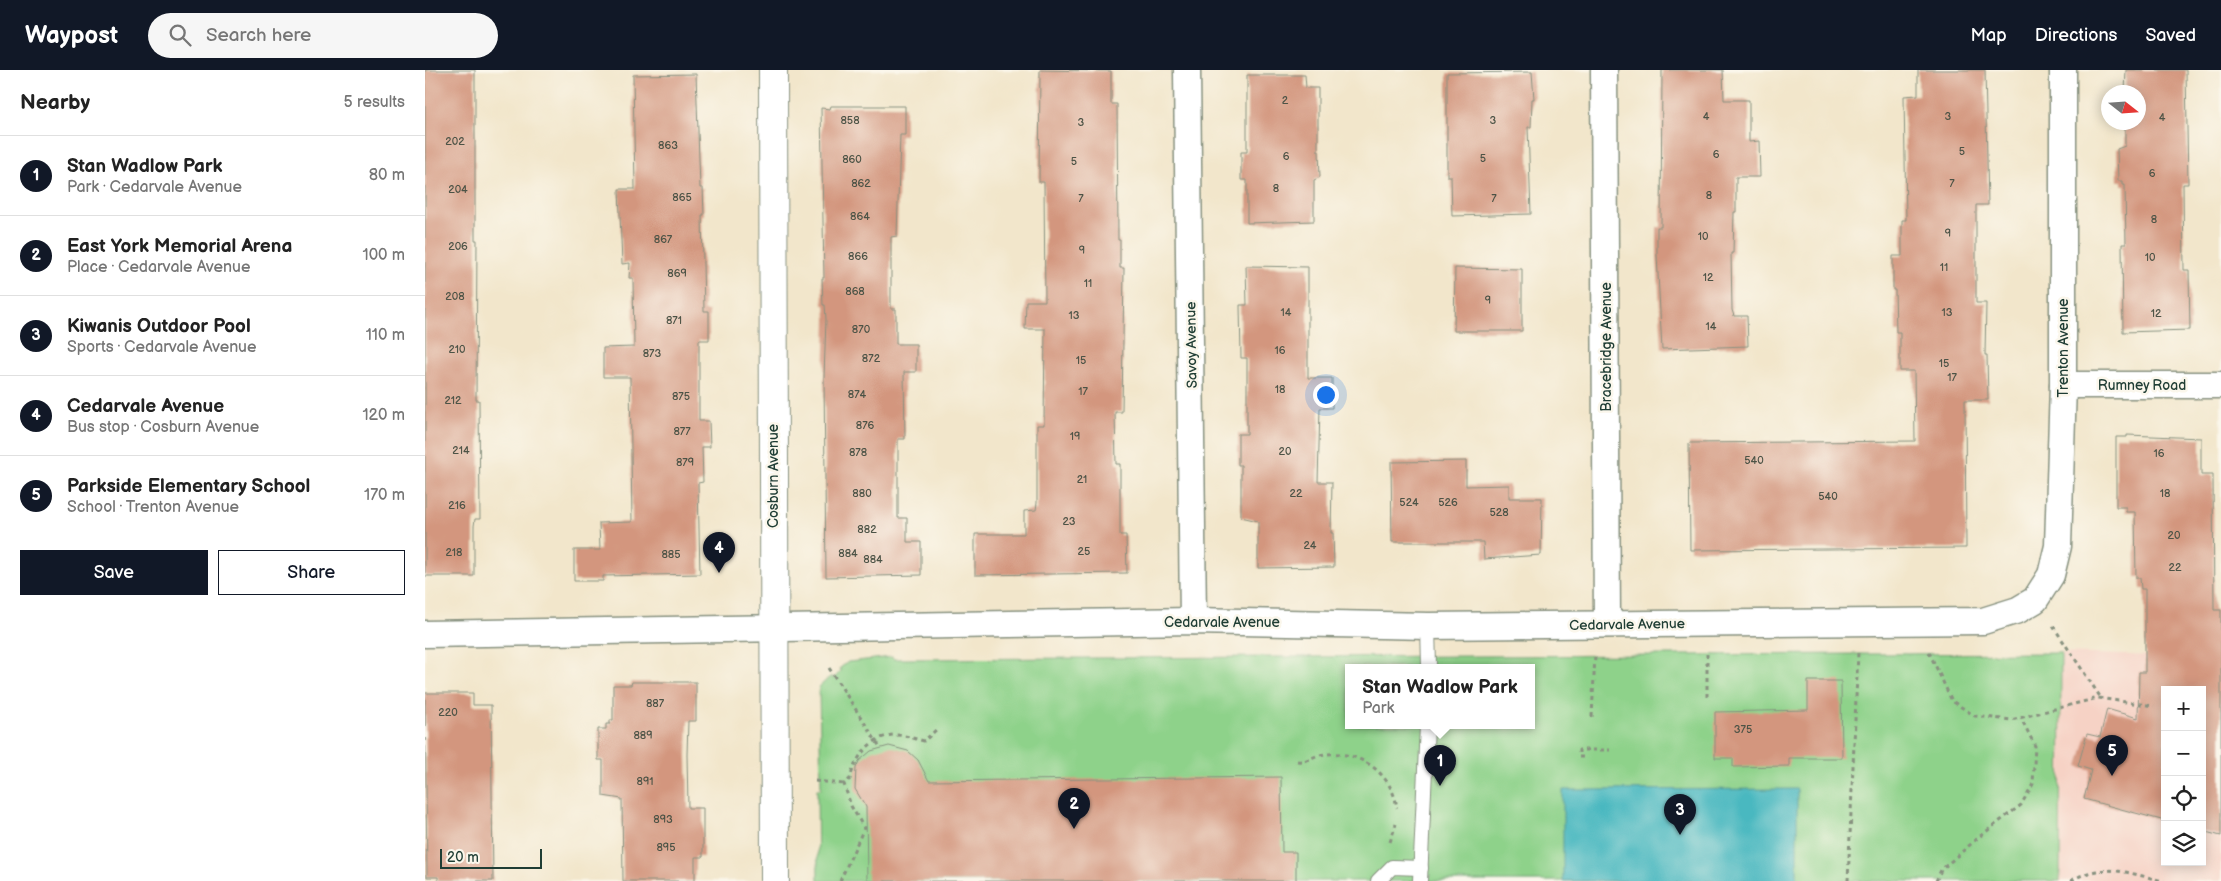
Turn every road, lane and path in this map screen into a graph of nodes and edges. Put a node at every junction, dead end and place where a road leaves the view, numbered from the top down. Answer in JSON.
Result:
{"nodes":[{"id":1,"x":773,"y":70,"type":"edge"},
{"id":2,"x":1187,"y":70,"type":"edge"},
{"id":3,"x":1604,"y":70,"type":"edge"},
{"id":4,"x":2063,"y":70,"type":"edge"},
{"id":5,"x":2063,"y":385,"type":"junction"},
{"id":6,"x":2221,"y":385,"type":"edge"},
{"id":7,"x":2018,"y":610,"type":"joint"},
{"id":8,"x":1193,"y":621,"type":"junction"},
{"id":9,"x":1607,"y":624,"type":"junction"},
{"id":10,"x":1428,"y":626,"type":"junction"},
{"id":11,"x":2053,"y":626,"type":"dead end"},
{"id":12,"x":774,"y":629,"type":"junction"},
{"id":13,"x":425,"y":634,"type":"edge"},
{"id":14,"x":1858,"y":647,"type":"dead end"},
{"id":15,"x":1927,"y":647,"type":"dead end"},
{"id":16,"x":1707,"y":649,"type":"dead end"},
{"id":17,"x":1595,"y":650,"type":"dead end"},
{"id":18,"x":1429,"y":664,"type":"edge"},
{"id":19,"x":829,"y":668,"type":"dead end"},
{"id":20,"x":1707,"y":696,"type":"dead end"},
{"id":21,"x":2101,"y":698,"type":"junction"},
{"id":22,"x":2154,"y":706,"type":"dead end"},
{"id":23,"x":1592,"y":717,"type":"dead end"},
{"id":24,"x":2021,"y":718,"type":"junction"},
{"id":25,"x":937,"y":729,"type":"dead end"},
{"id":26,"x":1427,"y":729,"type":"edge"},
{"id":27,"x":875,"y":739,"type":"junction"},
{"id":28,"x":880,"y":747,"type":"dead end"},
{"id":29,"x":1610,"y":750,"type":"dead end"},
{"id":30,"x":1583,"y":757,"type":"dead end"},
{"id":31,"x":1297,"y":761,"type":"dead end"},
{"id":32,"x":815,"y":781,"type":"dead end"},
{"id":33,"x":844,"y":784,"type":"junction"},
{"id":34,"x":1392,"y":867,"type":"junction"},
{"id":35,"x":1421,"y":875,"type":"edge"},
{"id":36,"x":775,"y":881,"type":"edge"},
{"id":37,"x":840,"y":881,"type":"edge"},
{"id":38,"x":1378,"y":881,"type":"edge"},
{"id":39,"x":1848,"y":881,"type":"edge"},
{"id":40,"x":1936,"y":881,"type":"edge"},
{"id":41,"x":2071,"y":881,"type":"edge"},
{"id":42,"x":2164,"y":881,"type":"edge"}],
"edges":[{"from":1,"to":12,"type":"street","name":"Cosburn Avenue"},
{"from":2,"to":8,"type":"street","name":"Savoy Avenue"},
{"from":3,"to":9,"type":"street","name":"Bracebridge Avenue"},
{"from":4,"to":5,"type":"street","name":"Trenton Avenue"},
{"from":5,"to":6,"type":"street","name":"Rumney Road"},
{"from":5,"to":7,"type":"street","name":"Trenton Avenue"},
{"from":7,"to":9,"type":"street","name":"Cedarvale Avenue"},
{"from":8,"to":10,"type":"street","name":"Cedarvale Avenue"},
{"from":8,"to":12,"type":"street","name":"Cedarvale Avenue"},
{"from":9,"to":10,"type":"street","name":"Cedarvale Avenue"},
{"from":10,"to":18,"type":"lane"},
{"from":11,"to":21,"type":"path"},
{"from":12,"to":13,"type":"street","name":"Cedarvale Avenue"},
{"from":12,"to":36,"type":"street","name":"Cosburn Avenue"},
{"from":14,"to":39,"type":"path"},
{"from":15,"to":24,"type":"path"},
{"from":16,"to":20,"type":"path"},
{"from":17,"to":23,"type":"path"},
{"from":19,"to":27,"type":"path"},
{"from":21,"to":22,"type":"path"},
{"from":21,"to":24,"type":"path"},
{"from":24,"to":40,"type":"path"},
{"from":25,"to":27,"type":"path"},
{"from":26,"to":35,"type":"lane"},
{"from":27,"to":28,"type":"path"},
{"from":27,"to":33,"type":"path"},
{"from":29,"to":30,"type":"path"},
{"from":31,"to":34,"type":"path"},
{"from":32,"to":33,"type":"path"},
{"from":33,"to":37,"type":"path"},
{"from":34,"to":35,"type":"lane"},
{"from":34,"to":38,"type":"lane"},
{"from":41,"to":42,"type":"path"}]}
